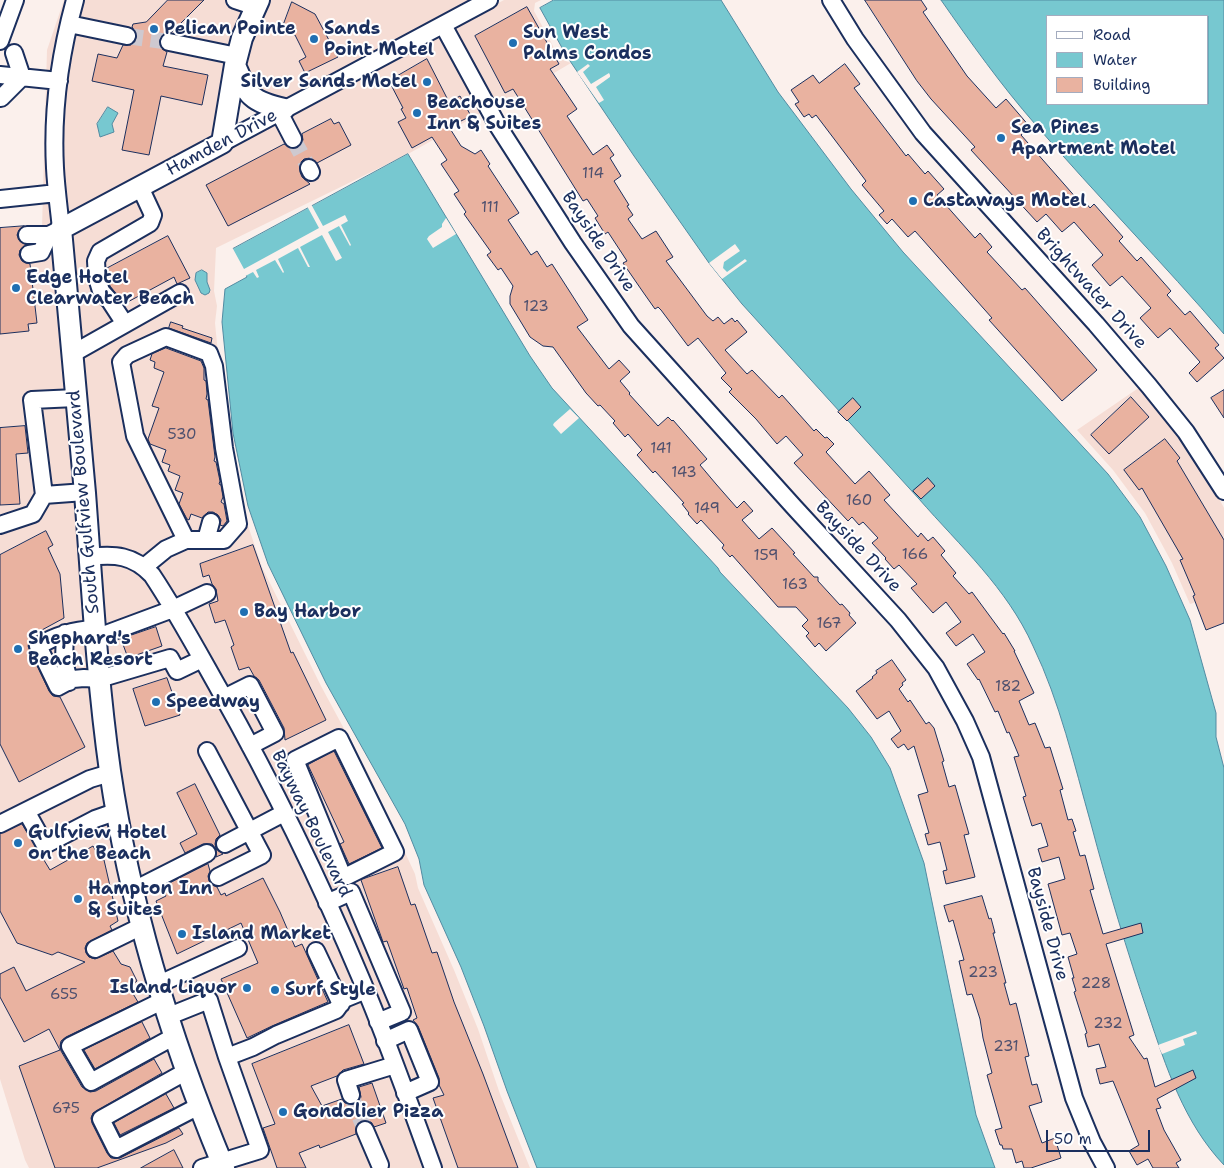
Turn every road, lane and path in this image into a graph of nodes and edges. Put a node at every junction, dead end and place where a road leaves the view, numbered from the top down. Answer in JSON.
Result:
{"nodes":[{"id":1,"x":15,"y":0,"type":"edge"},
{"id":2,"x":75,"y":0,"type":"edge"},
{"id":3,"x":235,"y":0,"type":"edge"},
{"id":4,"x":489,"y":0,"type":"edge"},
{"id":5,"x":831,"y":0,"type":"edge"},
{"id":6,"x":257,"y":4,"type":"edge"},
{"id":7,"x":69,"y":24,"type":"junction"},
{"id":8,"x":443,"y":25,"type":"junction"},
{"id":9,"x":127,"y":36,"type":"tunnel mouth"},
{"id":10,"x":0,"y":41,"type":"edge"},
{"id":11,"x":169,"y":42,"type":"tunnel mouth"},
{"id":12,"x":14,"y":53,"type":"dead end"},
{"id":13,"x":236,"y":61,"type":"junction"},
{"id":14,"x":0,"y":75,"type":"edge"},
{"id":15,"x":22,"y":77,"type":"junction"},
{"id":16,"x":59,"y":81,"type":"junction"},
{"id":17,"x":1,"y":98,"type":"edge"},
{"id":18,"x":282,"y":111,"type":"junction"},
{"id":19,"x":293,"y":139,"type":"tunnel mouth"},
{"id":20,"x":222,"y":143,"type":"junction"},
{"id":21,"x":140,"y":187,"type":"junction"},
{"id":22,"x":57,"y":193,"type":"junction"},
{"id":23,"x":0,"y":198,"type":"edge"},
{"id":24,"x":55,"y":232,"type":"junction"},
{"id":25,"x":27,"y":235,"type":"dead end"},
{"id":26,"x":29,"y":254,"type":"dead end"},
{"id":27,"x":180,"y":293,"type":"dead end"},
{"id":28,"x":125,"y":324,"type":"junction"},
{"id":29,"x":72,"y":354,"type":"junction"},
{"id":30,"x":76,"y":398,"type":"junction"},
{"id":31,"x":1224,"y":491,"type":"edge"},
{"id":32,"x":85,"y":492,"type":"junction"},
{"id":33,"x":44,"y":495,"type":"junction"},
{"id":34,"x":211,"y":522,"type":"dead end"},
{"id":35,"x":0,"y":526,"type":"edge"},
{"id":36,"x":186,"y":540,"type":"junction"},
{"id":37,"x":206,"y":540,"type":"junction"},
{"id":38,"x":89,"y":557,"type":"junction"},
{"id":39,"x":144,"y":567,"type":"junction"},
{"id":40,"x":207,"y":593,"type":"dead end"},
{"id":41,"x":173,"y":609,"type":"junction"},
{"id":42,"x":65,"y":633,"type":"junction"},
{"id":43,"x":95,"y":634,"type":"junction"},
{"id":44,"x":202,"y":659,"type":"junction"},
{"id":45,"x":99,"y":679,"type":"junction"},
{"id":46,"x":69,"y":682,"type":"junction"},
{"id":47,"x":224,"y":698,"type":"junction"},
{"id":48,"x":250,"y":746,"type":"junction"},
{"id":49,"x":207,"y":751,"type":"dead end"},
{"id":50,"x":110,"y":773,"type":"junction"},
{"id":51,"x":26,"y":811,"type":"junction"},
{"id":52,"x":118,"y":811,"type":"junction"},
{"id":53,"x":284,"y":812,"type":"junction"},
{"id":54,"x":0,"y":824,"type":"edge"},
{"id":55,"x":249,"y":831,"type":"junction"},
{"id":56,"x":225,"y":844,"type":"dead end"},
{"id":57,"x":208,"y":853,"type":"dead end"},
{"id":58,"x":342,"y":872,"type":"junction"},
{"id":59,"x":218,"y":876,"type":"dead end"},
{"id":60,"x":318,"y":883,"type":"junction"},
{"id":61,"x":134,"y":890,"type":"junction"},
{"id":62,"x":327,"y":903,"type":"junction"},
{"id":63,"x":142,"y":926,"type":"junction"},
{"id":64,"x":238,"y":948,"type":"dead end"},
{"id":65,"x":95,"y":949,"type":"dead end"},
{"id":66,"x":316,"y":951,"type":"dead end"},
{"id":67,"x":366,"y":990,"type":"junction"},
{"id":68,"x":164,"y":1000,"type":"junction"},
{"id":69,"x":341,"y":1004,"type":"junction"},
{"id":70,"x":378,"y":1022,"type":"junction"},
{"id":71,"x":175,"y":1036,"type":"junction"},
{"id":72,"x":385,"y":1040,"type":"junction"},
{"id":73,"x":227,"y":1056,"type":"junction"},
{"id":74,"x":395,"y":1065,"type":"junction"},
{"id":75,"x":187,"y":1071,"type":"junction"},
{"id":76,"x":405,"y":1093,"type":"junction"},
{"id":77,"x":351,"y":1095,"type":"tunnel mouth"},
{"id":78,"x":199,"y":1106,"type":"junction"},
{"id":79,"x":365,"y":1130,"type":"tunnel mouth"},
{"id":80,"x":223,"y":1165,"type":"edge"},
{"id":81,"x":380,"y":1165,"type":"dead end"},
{"id":82,"x":202,"y":1168,"type":"edge"},
{"id":83,"x":433,"y":1168,"type":"edge"},
{"id":84,"x":1106,"y":1168,"type":"edge"}],
"edges":[{"from":1,"to":10,"type":"street"},
{"from":2,"to":7,"type":"street","name":"South Gulfview Boulevard"},
{"from":3,"to":6,"type":"street"},
{"from":4,"to":8,"type":"street","name":"Hamden Drive"},
{"from":5,"to":31,"type":"street","name":"Brightwater Drive"},
{"from":6,"to":13,"type":"main road"},
{"from":7,"to":9,"type":"street"},
{"from":7,"to":16,"type":"street","name":"South Gulfview Boulevard"},
{"from":8,"to":18,"type":"street","name":"Hamden Drive"},
{"from":8,"to":84,"type":"street","name":"Bayside Drive"},
{"from":11,"to":13,"type":"street"},
{"from":12,"to":15,"type":"street"},
{"from":13,"to":18,"type":"main road"},
{"from":13,"to":20,"type":"main road"},
{"from":14,"to":15,"type":"street"},
{"from":15,"to":16,"type":"street"},
{"from":15,"to":17,"type":"street"},
{"from":16,"to":22,"type":"street","name":"South Gulfview Boulevard"},
{"from":18,"to":19,"type":"street"},
{"from":18,"to":20,"type":"street","name":"Hamden Drive"},
{"from":20,"to":21,"type":"main road","name":"Hamden Drive"},
{"from":21,"to":24,"type":"main road","name":"Hamden Drive"},
{"from":21,"to":28,"type":"street"},
{"from":22,"to":23,"type":"street"},
{"from":22,"to":24,"type":"street","name":"South Gulfview Boulevard"},
{"from":24,"to":25,"type":"street"},
{"from":24,"to":26,"type":"street"},
{"from":24,"to":29,"type":"main road","name":"South Gulfview Boulevard"},
{"from":27,"to":28,"type":"street"},
{"from":28,"to":29,"type":"street"},
{"from":29,"to":30,"type":"main road","name":"South Gulfview Boulevard"},
{"from":30,"to":32,"type":"main road","name":"South Gulfview Boulevard"},
{"from":30,"to":33,"type":"street"},
{"from":32,"to":33,"type":"street"},
{"from":32,"to":38,"type":"main road","name":"South Gulfview Boulevard"},
{"from":33,"to":35,"type":"street"},
{"from":34,"to":37,"type":"street"},
{"from":36,"to":37,"type":"street"},
{"from":36,"to":37,"type":"street"},
{"from":36,"to":39,"type":"street"},
{"from":38,"to":39,"type":"street","name":"Bayway Boulevard"},
{"from":38,"to":43,"type":"main road","name":"South Gulfview Boulevard"},
{"from":39,"to":41,"type":"street","name":"Bayway Boulevard"},
{"from":40,"to":41,"type":"street"},
{"from":41,"to":43,"type":"street"},
{"from":41,"to":44,"type":"street","name":"Bayway Boulevard"},
{"from":42,"to":43,"type":"street"},
{"from":42,"to":46,"type":"street"},
{"from":42,"to":46,"type":"street"},
{"from":43,"to":45,"type":"main road","name":"South Gulfview Boulevard"},
{"from":44,"to":45,"type":"street"},
{"from":44,"to":47,"type":"street","name":"Bayway Boulevard"},
{"from":45,"to":46,"type":"street"},
{"from":45,"to":50,"type":"main road","name":"South Gulfview Boulevard"},
{"from":47,"to":48,"type":"street","name":"Bayway Boulevard"},
{"from":47,"to":48,"type":"street"},
{"from":48,"to":53,"type":"street","name":"Bayway Boulevard"},
{"from":49,"to":55,"type":"street"},
{"from":50,"to":51,"type":"street"},
{"from":50,"to":52,"type":"main road","name":"South Gulfview Boulevard"},
{"from":51,"to":52,"type":"street"},
{"from":51,"to":54,"type":"street"},
{"from":52,"to":61,"type":"main road","name":"South Gulfview Boulevard"},
{"from":53,"to":55,"type":"street"},
{"from":53,"to":60,"type":"street","name":"Bayway Boulevard"},
{"from":55,"to":56,"type":"street"},
{"from":55,"to":59,"type":"street"},
{"from":57,"to":61,"type":"street"},
{"from":58,"to":58,"type":"street"},
{"from":58,"to":60,"type":"street"},
{"from":60,"to":62,"type":"street","name":"Bayway Boulevard"},
{"from":61,"to":63,"type":"main road","name":"South Gulfview Boulevard"},
{"from":62,"to":67,"type":"street","name":"Bayway Boulevard"},
{"from":62,"to":70,"type":"street"},
{"from":63,"to":65,"type":"street"},
{"from":63,"to":68,"type":"main road","name":"South Gulfview Boulevard"},
{"from":64,"to":68,"type":"street"},
{"from":66,"to":69,"type":"street"},
{"from":67,"to":69,"type":"street"},
{"from":67,"to":70,"type":"street","name":"Bayway Boulevard"},
{"from":68,"to":71,"type":"main road","name":"South Gulfview Boulevard"},
{"from":68,"to":71,"type":"street"},
{"from":68,"to":73,"type":"street"},
{"from":69,"to":73,"type":"street"},
{"from":70,"to":72,"type":"street","name":"Bayway Boulevard"},
{"from":71,"to":75,"type":"main road","name":"South Gulfview Boulevard"},
{"from":72,"to":74,"type":"street","name":"Bayway Boulevard"},
{"from":72,"to":76,"type":"street"},
{"from":73,"to":80,"type":"street"},
{"from":74,"to":76,"type":"street","name":"Bayway Boulevard"},
{"from":74,"to":77,"type":"street"},
{"from":75,"to":78,"type":"main road","name":"South Gulfview Boulevard"},
{"from":75,"to":78,"type":"street"},
{"from":76,"to":83,"type":"street","name":"Bayway Boulevard"},
{"from":78,"to":80,"type":"main road","name":"South Gulfview Boulevard"},
{"from":79,"to":81,"type":"street"},
{"from":80,"to":82,"type":"street"}]}
